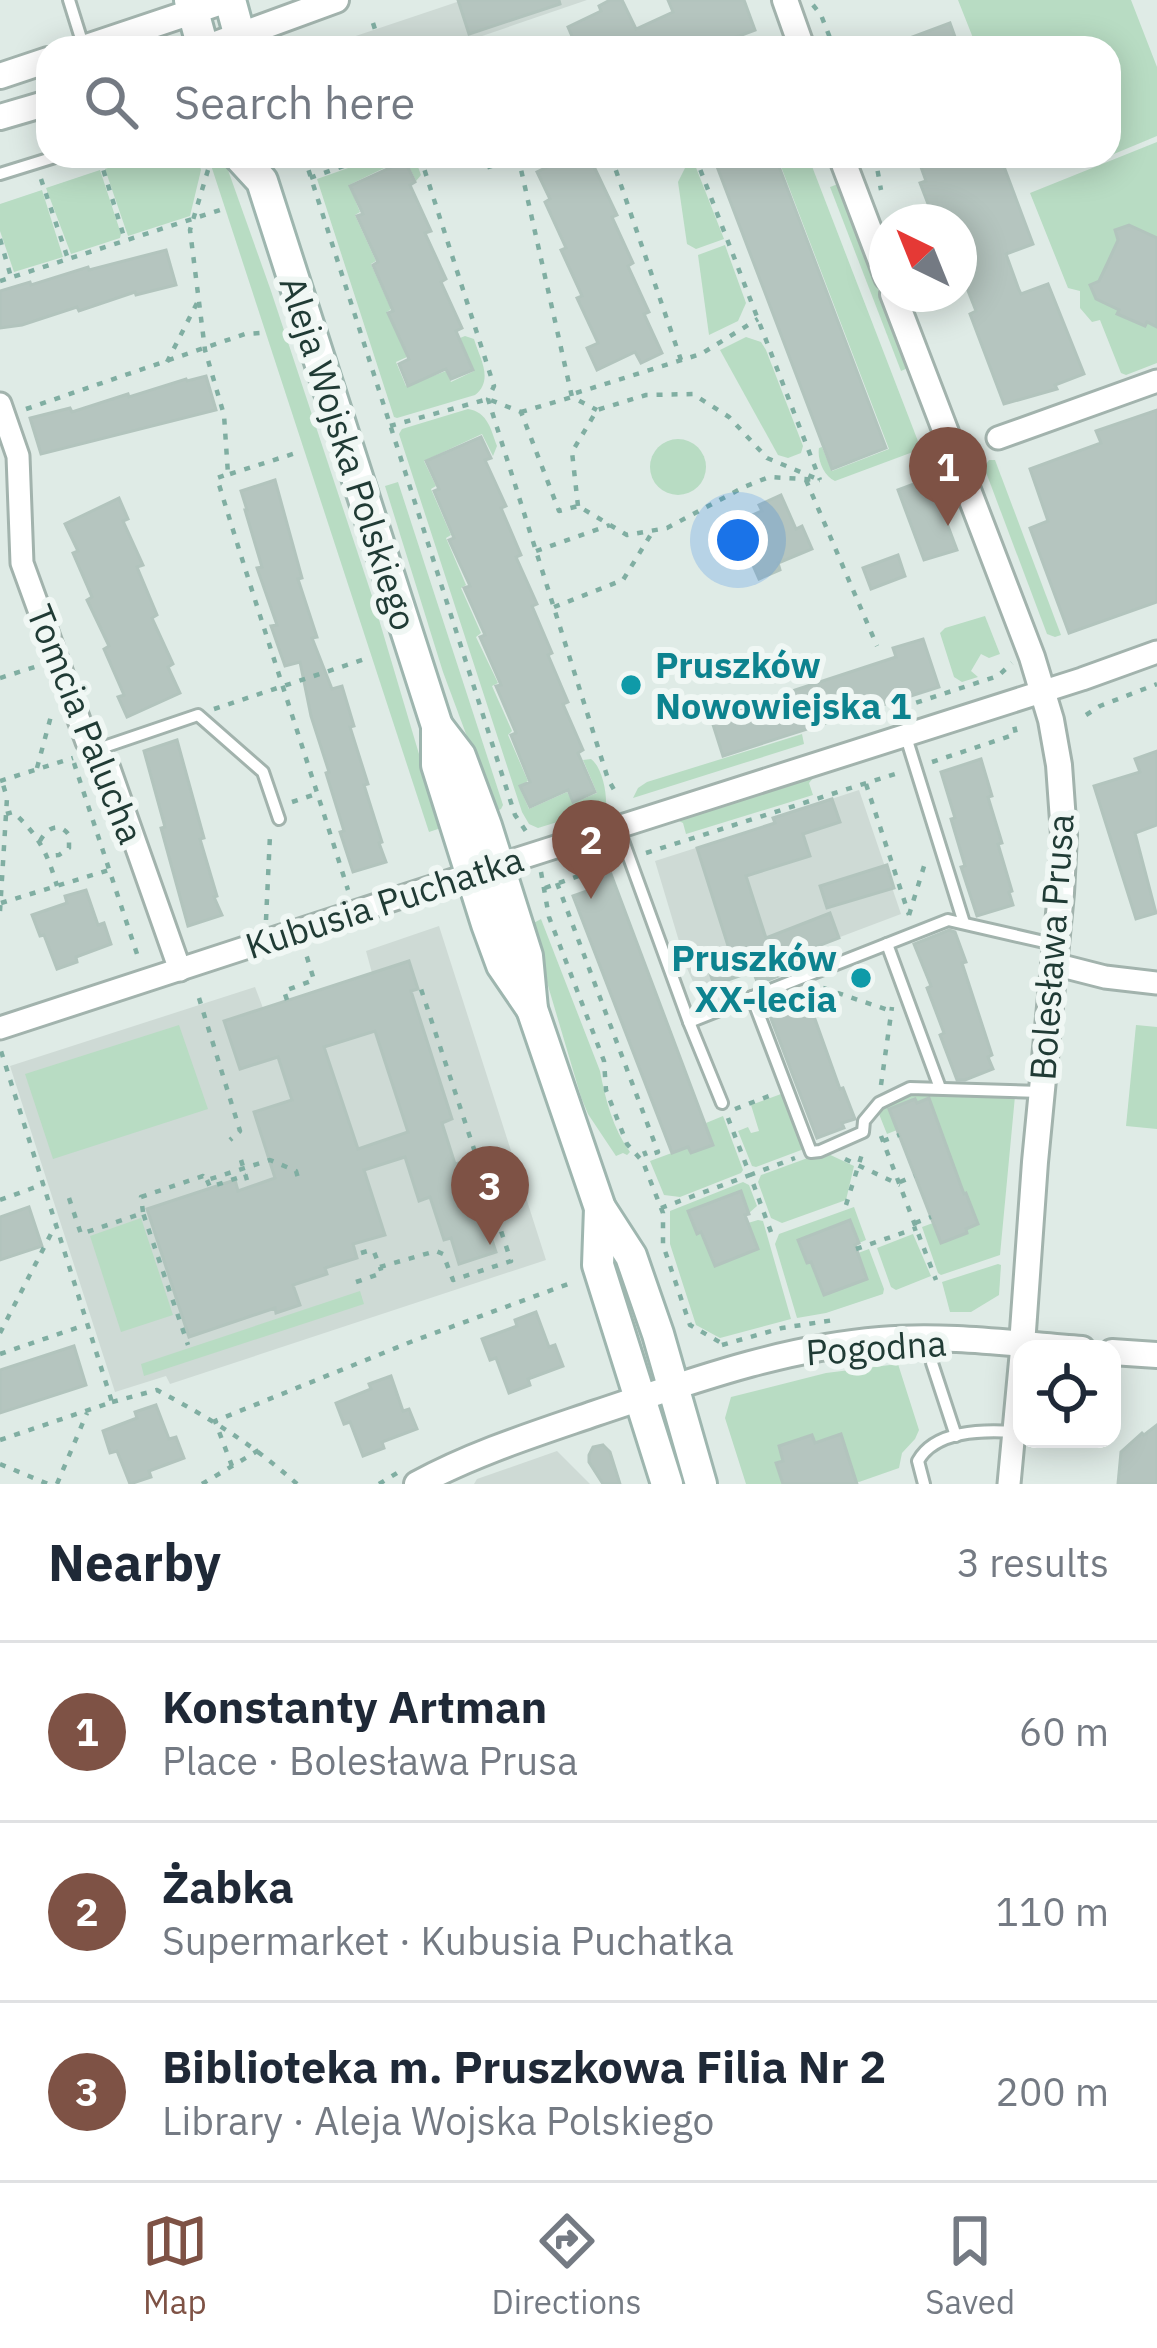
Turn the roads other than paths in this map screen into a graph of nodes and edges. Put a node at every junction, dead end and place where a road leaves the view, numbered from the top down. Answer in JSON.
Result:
{"nodes":[{"id":1,"x":69,"y":0,"type":"edge"},
{"id":2,"x":228,"y":0,"type":"edge"},
{"id":3,"x":336,"y":0,"type":"edge"},
{"id":4,"x":785,"y":0,"type":"edge"},
{"id":5,"x":192,"y":6,"type":"edge"},
{"id":6,"x":80,"y":36,"type":"edge"},
{"id":7,"x":115,"y":36,"type":"edge"},
{"id":8,"x":201,"y":36,"type":"edge"},
{"id":9,"x":240,"y":36,"type":"edge"},
{"id":10,"x":253,"y":36,"type":"edge"},
{"id":11,"x":798,"y":36,"type":"edge"},
{"id":12,"x":36,"y":64,"type":"edge"},
{"id":13,"x":7,"y":74,"type":"edge"},
{"id":14,"x":36,"y":105,"type":"edge"},
{"id":15,"x":36,"y":106,"type":"edge"},
{"id":16,"x":0,"y":117,"type":"edge"},
{"id":17,"x":36,"y":163,"type":"edge"},
{"id":18,"x":264,"y":168,"type":"edge"},
{"id":19,"x":846,"y":168,"type":"edge"},
{"id":20,"x":0,"y":174,"type":"edge"},
{"id":21,"x":869,"y":230,"type":"edge"},
{"id":22,"x":900,"y":312,"type":"edge"},
{"id":23,"x":1157,"y":381,"type":"edge"},
{"id":24,"x":10,"y":408,"type":"edge"},
{"id":25,"x":998,"y":438,"type":"dead end"},
{"id":26,"x":1157,"y":652,"type":"edge"},
{"id":27,"x":1043,"y":692,"type":"junction"},
{"id":28,"x":906,"y":735,"type":"junction"},
{"id":29,"x":84,"y":754,"type":"junction"},
{"id":30,"x":277,"y":813,"type":"road end"},
{"id":31,"x":618,"y":827,"type":"junction"},
{"id":32,"x":485,"y":869,"type":"junction"},
{"id":33,"x":964,"y":922,"type":"junction"},
{"id":34,"x":887,"y":944,"type":"junction"},
{"id":35,"x":1055,"y":954,"type":"junction"},
{"id":36,"x":180,"y":970,"type":"junction"},
{"id":37,"x":1157,"y":982,"type":"edge"},
{"id":38,"x":752,"y":997,"type":"junction"},
{"id":39,"x":688,"y":1022,"type":"junction"},
{"id":40,"x":1,"y":1034,"type":"edge"},
{"id":41,"x":940,"y":1088,"type":"junction"},
{"id":42,"x":1041,"y":1092,"type":"junction"},
{"id":43,"x":722,"y":1103,"type":"road end"},
{"id":44,"x":600,"y":1208,"type":"junction"},
{"id":45,"x":1022,"y":1340,"type":"edge"},
{"id":46,"x":1013,"y":1345,"type":"edge"},
{"id":47,"x":1121,"y":1353,"type":"edge"},
{"id":48,"x":1157,"y":1355,"type":"edge"},
{"id":49,"x":932,"y":1363,"type":"dead end"},
{"id":50,"x":674,"y":1387,"type":"junction"},
{"id":51,"x":640,"y":1398,"type":"junction"},
{"id":52,"x":1013,"y":1432,"type":"edge"},
{"id":53,"x":956,"y":1436,"type":"junction"},
{"id":54,"x":1013,"y":1442,"type":"edge"},
{"id":55,"x":431,"y":1480,"type":"edge"},
{"id":56,"x":667,"y":1484,"type":"edge"},
{"id":57,"x":701,"y":1484,"type":"edge"},
{"id":58,"x":924,"y":1484,"type":"edge"},
{"id":59,"x":1009,"y":1484,"type":"edge"}],
"edges":[{"from":1,"to":6,"type":"lane"},
{"from":2,"to":5,"type":"street"},
{"from":2,"to":9,"type":"main road"},
{"from":3,"to":10,"type":"street"},
{"from":4,"to":11,"type":"street"},
{"from":5,"to":7,"type":"street"},
{"from":5,"to":8,"type":"main road"},
{"from":12,"to":13,"type":"street"},
{"from":13,"to":14,"type":"street"},
{"from":15,"to":16,"type":"street"},
{"from":17,"to":20,"type":"lane"},
{"from":18,"to":32,"type":"main road","name":"Aleja Wojska Polskiego"},
{"from":19,"to":21,"type":"street"},
{"from":22,"to":27,"type":"street","name":"Bolesława Prusa"},
{"from":23,"to":25,"type":"street"},
{"from":24,"to":29,"type":"street","name":"Tomcia Palucha"},
{"from":26,"to":27,"type":"street","name":"Kubusia Puchatka"},
{"from":27,"to":28,"type":"street","name":"Kubusia Puchatka"},
{"from":27,"to":35,"type":"street","name":"Bolesława Prusa"},
{"from":28,"to":31,"type":"street","name":"Kubusia Puchatka"},
{"from":28,"to":33,"type":"lane"},
{"from":29,"to":30,"type":"lane"},
{"from":29,"to":36,"type":"street","name":"Tomcia Palucha"},
{"from":31,"to":32,"type":"street","name":"Kubusia Puchatka"},
{"from":31,"to":39,"type":"lane"},
{"from":32,"to":36,"type":"street","name":"Kubusia Puchatka"},
{"from":32,"to":44,"type":"main road","name":"Aleja Wojska Polskiego"},
{"from":33,"to":34,"type":"lane"},
{"from":33,"to":35,"type":"lane"},
{"from":34,"to":38,"type":"lane"},
{"from":34,"to":41,"type":"lane"},
{"from":35,"to":37,"type":"street"},
{"from":35,"to":42,"type":"street","name":"Bolesława Prusa"},
{"from":36,"to":40,"type":"street","name":"Kubusia Puchatka"},
{"from":38,"to":39,"type":"lane"},
{"from":38,"to":41,"type":"lane"},
{"from":39,"to":43,"type":"lane"},
{"from":41,"to":42,"type":"lane"},
{"from":42,"to":45,"type":"street","name":"Bolesława Prusa"},
{"from":44,"to":50,"type":"main road","name":"Aleja Wojska Polskiego"},
{"from":44,"to":51,"type":"main road","name":"Aleja Wojska Polskiego"},
{"from":46,"to":50,"type":"street","name":"Pogodna"},
{"from":47,"to":48,"type":"street"},
{"from":49,"to":53,"type":"lane"},
{"from":50,"to":51,"type":"street","name":"Pogodna"},
{"from":50,"to":57,"type":"main road","name":"Aleja Wojska Polskiego"},
{"from":51,"to":55,"type":"street","name":"Pogodna"},
{"from":51,"to":56,"type":"main road","name":"Aleja Wojska Polskiego"},
{"from":52,"to":53,"type":"lane"},
{"from":53,"to":58,"type":"lane"},
{"from":54,"to":59,"type":"street","name":"Bolesława Prusa"}]}
